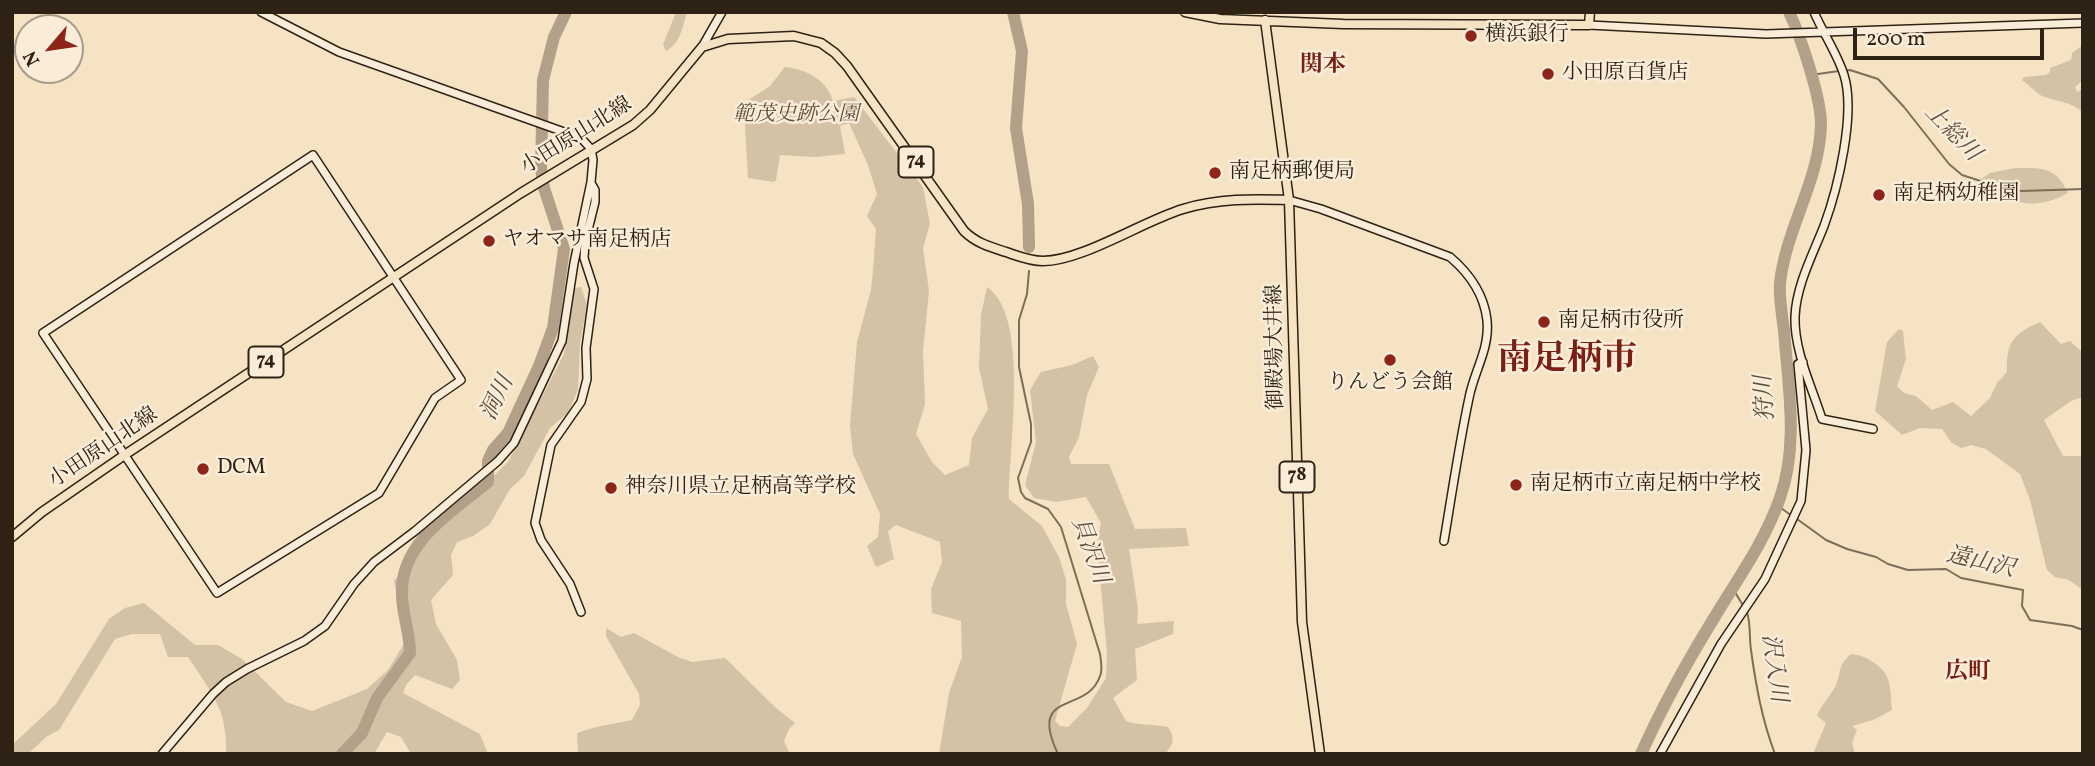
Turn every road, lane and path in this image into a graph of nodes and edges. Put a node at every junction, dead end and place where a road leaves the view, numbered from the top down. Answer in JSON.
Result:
{"nodes":[{"id":1,"x":261,"y":12,"type":"edge"},
{"id":2,"x":722,"y":12,"type":"edge"},
{"id":3,"x":1185,"y":12,"type":"edge"},
{"id":4,"x":1590,"y":12,"type":"edge"},
{"id":5,"x":1814,"y":12,"type":"edge"},
{"id":6,"x":1265,"y":20,"type":"junction"},
{"id":7,"x":2083,"y":23,"type":"edge"},
{"id":8,"x":1589,"y":25,"type":"junction"},
{"id":9,"x":1819,"y":32,"type":"junction"},
{"id":10,"x":702,"y":47,"type":"junction"},
{"id":11,"x":592,"y":149,"type":"junction"},
{"id":12,"x":591,"y":182,"type":"junction"},
{"id":13,"x":1290,"y":200,"type":"junction"},
{"id":14,"x":393,"y":277,"type":"junction"},
{"id":15,"x":1803,"y":362,"type":"junction"},
{"id":16,"x":1873,"y":429,"type":"dead end"},
{"id":17,"x":126,"y":454,"type":"junction"},
{"id":18,"x":12,"y":537,"type":"edge"},
{"id":19,"x":1444,"y":541,"type":"dead end"},
{"id":20,"x":581,"y":612,"type":"dead end"},
{"id":21,"x":162,"y":754,"type":"edge"},
{"id":22,"x":1320,"y":754,"type":"edge"},
{"id":23,"x":1660,"y":754,"type":"edge"}],
"edges":[{"from":1,"to":11,"type":"street"},
{"from":2,"to":10,"type":"street"},
{"from":3,"to":6,"type":"main road"},
{"from":4,"to":8,"type":"main road"},
{"from":5,"to":9,"type":"street"},
{"from":6,"to":8,"type":"main road"},
{"from":6,"to":13,"type":"main road","name":"御殿場大井線","number":"78"},
{"from":7,"to":9,"type":"street"},
{"from":8,"to":9,"type":"street"},
{"from":9,"to":15,"type":"street"},
{"from":10,"to":11,"type":"main road","name":"小田原山北線","number":"74"},
{"from":10,"to":13,"type":"main road","number":"74"},
{"from":11,"to":12,"type":"street"},
{"from":11,"to":14,"type":"main road","name":"小田原山北線","number":"74"},
{"from":12,"to":20,"type":"street"},
{"from":12,"to":21,"type":"street"},
{"from":13,"to":19,"type":"street"},
{"from":13,"to":22,"type":"main road","name":"御殿場大井線","number":"78"},
{"from":14,"to":17,"type":"main road","name":"小田原山北線","number":"74"},
{"from":14,"to":17,"type":"street"},
{"from":14,"to":17,"type":"street"},
{"from":15,"to":16,"type":"street"},
{"from":15,"to":23,"type":"street"},
{"from":17,"to":18,"type":"main road","name":"小田原山北線","number":"74"}]}
